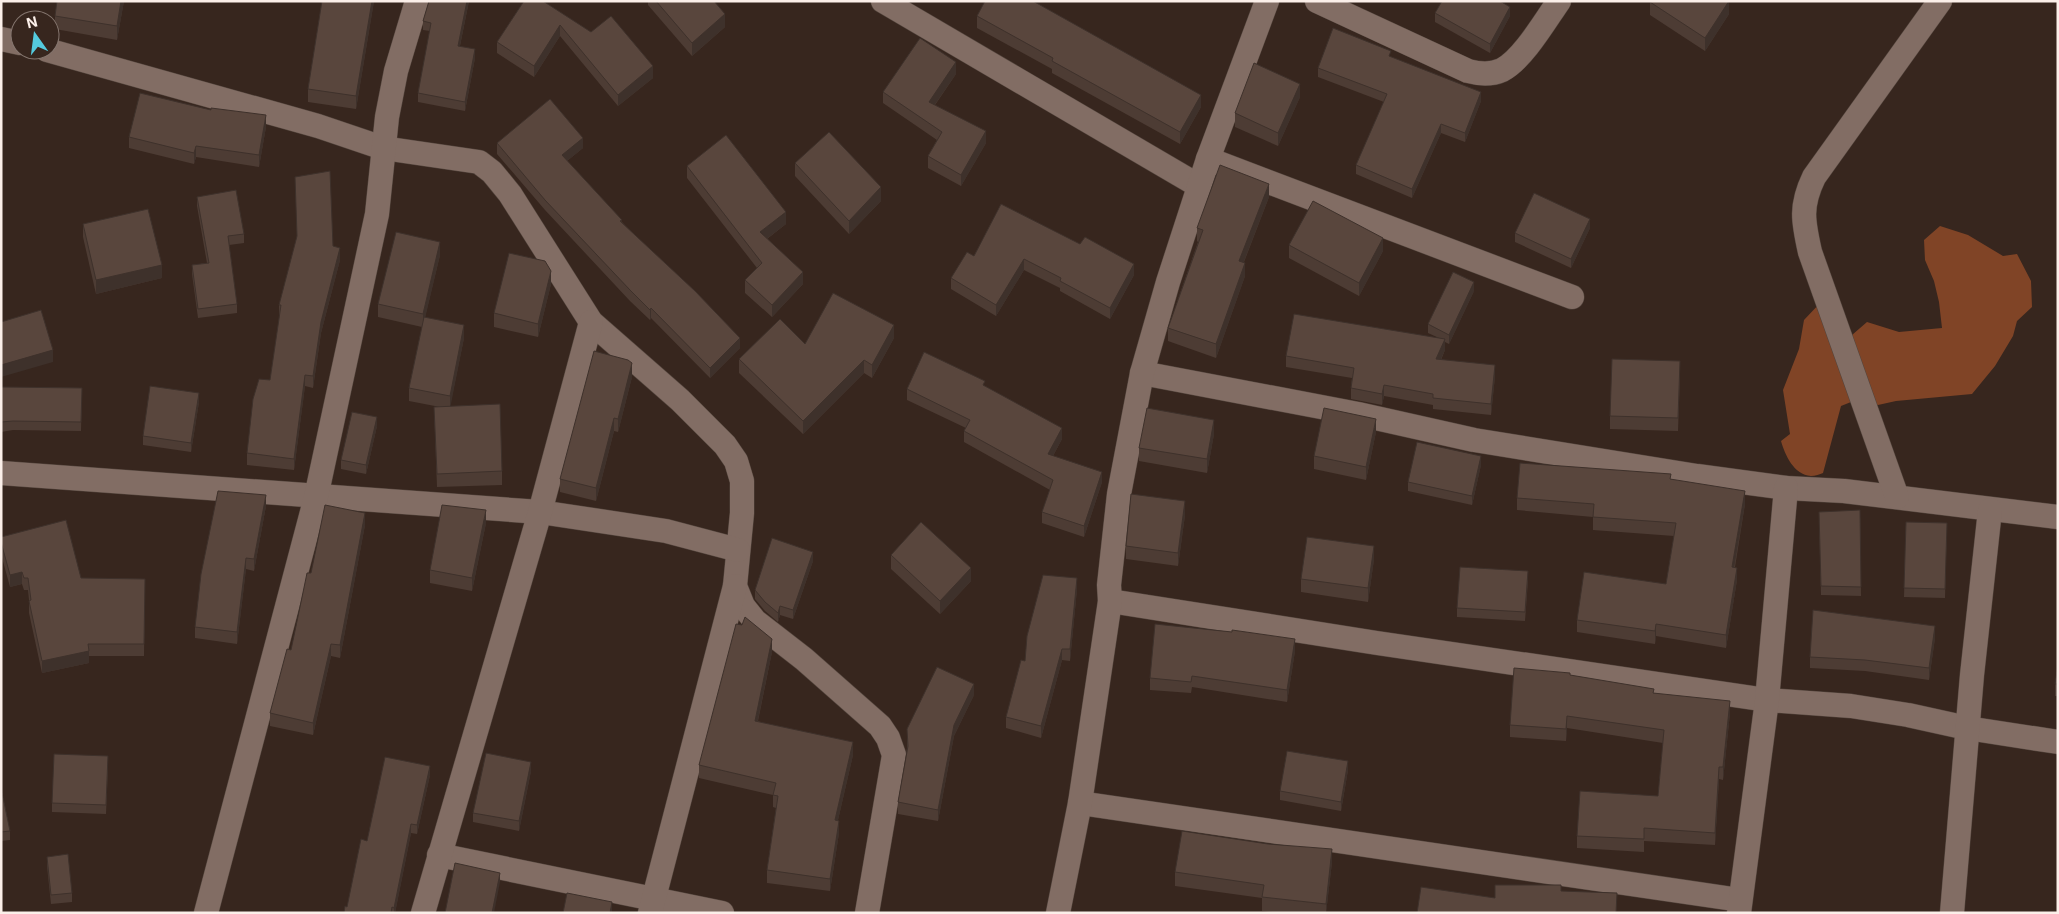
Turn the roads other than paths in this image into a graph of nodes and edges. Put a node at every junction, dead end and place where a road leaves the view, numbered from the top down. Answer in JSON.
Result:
{"nodes":[{"id":1,"x":417,"y":1,"type":"edge"},
{"id":2,"x":883,"y":1,"type":"edge"},
{"id":3,"x":1267,"y":1,"type":"edge"},
{"id":4,"x":1317,"y":1,"type":"edge"},
{"id":5,"x":1559,"y":1,"type":"edge"},
{"id":6,"x":1940,"y":1,"type":"edge"},
{"id":7,"x":60,"y":54,"type":"edge"},
{"id":8,"x":383,"y":148,"type":"junction"},
{"id":9,"x":1208,"y":159,"type":"junction"},
{"id":10,"x":1199,"y":186,"type":"junction"},
{"id":11,"x":1572,"y":297,"type":"dead end"},
{"id":12,"x":592,"y":322,"type":"junction"},
{"id":13,"x":1142,"y":373,"type":"junction"},
{"id":14,"x":1,"y":473,"type":"edge"},
{"id":15,"x":1786,"y":488,"type":"junction"},
{"id":16,"x":316,"y":496,"type":"junction"},
{"id":17,"x":1897,"y":497,"type":"junction"},
{"id":18,"x":1990,"y":510,"type":"junction"},
{"id":19,"x":540,"y":512,"type":"junction"},
{"id":20,"x":2058,"y":517,"type":"edge"},
{"id":21,"x":738,"y":550,"type":"junction"},
{"id":22,"x":735,"y":586,"type":"junction"},
{"id":23,"x":1110,"y":601,"type":"junction"},
{"id":24,"x":1767,"y":700,"type":"junction"},
{"id":25,"x":1967,"y":728,"type":"junction"},
{"id":26,"x":2058,"y":742,"type":"edge"},
{"id":27,"x":1080,"y":803,"type":"junction"},
{"id":28,"x":439,"y":856,"type":"junction"},
{"id":29,"x":652,"y":906,"type":"edge"},
{"id":30,"x":1739,"y":906,"type":"edge"},
{"id":31,"x":206,"y":913,"type":"edge"},
{"id":32,"x":423,"y":913,"type":"edge"},
{"id":33,"x":722,"y":913,"type":"edge"},
{"id":34,"x":867,"y":913,"type":"edge"},
{"id":35,"x":1058,"y":913,"type":"edge"},
{"id":36,"x":1952,"y":913,"type":"edge"}],
"edges":[{"from":1,"to":8,"type":"street"},
{"from":2,"to":10,"type":"street"},
{"from":3,"to":9,"type":"street"},
{"from":4,"to":5,"type":"street"},
{"from":6,"to":17,"type":"street"},
{"from":7,"to":8,"type":"street"},
{"from":8,"to":12,"type":"street"},
{"from":8,"to":16,"type":"street"},
{"from":9,"to":10,"type":"street"},
{"from":9,"to":11,"type":"street"},
{"from":10,"to":13,"type":"street"},
{"from":12,"to":19,"type":"street"},
{"from":12,"to":21,"type":"street"},
{"from":13,"to":15,"type":"street"},
{"from":13,"to":23,"type":"street"},
{"from":14,"to":16,"type":"street"},
{"from":15,"to":17,"type":"street"},
{"from":15,"to":24,"type":"street"},
{"from":16,"to":19,"type":"street"},
{"from":16,"to":31,"type":"street"},
{"from":17,"to":18,"type":"street"},
{"from":18,"to":20,"type":"street"},
{"from":18,"to":25,"type":"street"},
{"from":19,"to":21,"type":"street"},
{"from":19,"to":28,"type":"street"},
{"from":21,"to":22,"type":"street"},
{"from":22,"to":29,"type":"street"},
{"from":22,"to":34,"type":"street"},
{"from":23,"to":24,"type":"street"},
{"from":23,"to":27,"type":"street"},
{"from":24,"to":25,"type":"street"},
{"from":24,"to":30,"type":"street"},
{"from":25,"to":26,"type":"street"},
{"from":25,"to":36,"type":"street"},
{"from":27,"to":30,"type":"street"},
{"from":27,"to":35,"type":"street"},
{"from":28,"to":29,"type":"street"},
{"from":28,"to":32,"type":"street"},
{"from":29,"to":33,"type":"street"}]}
